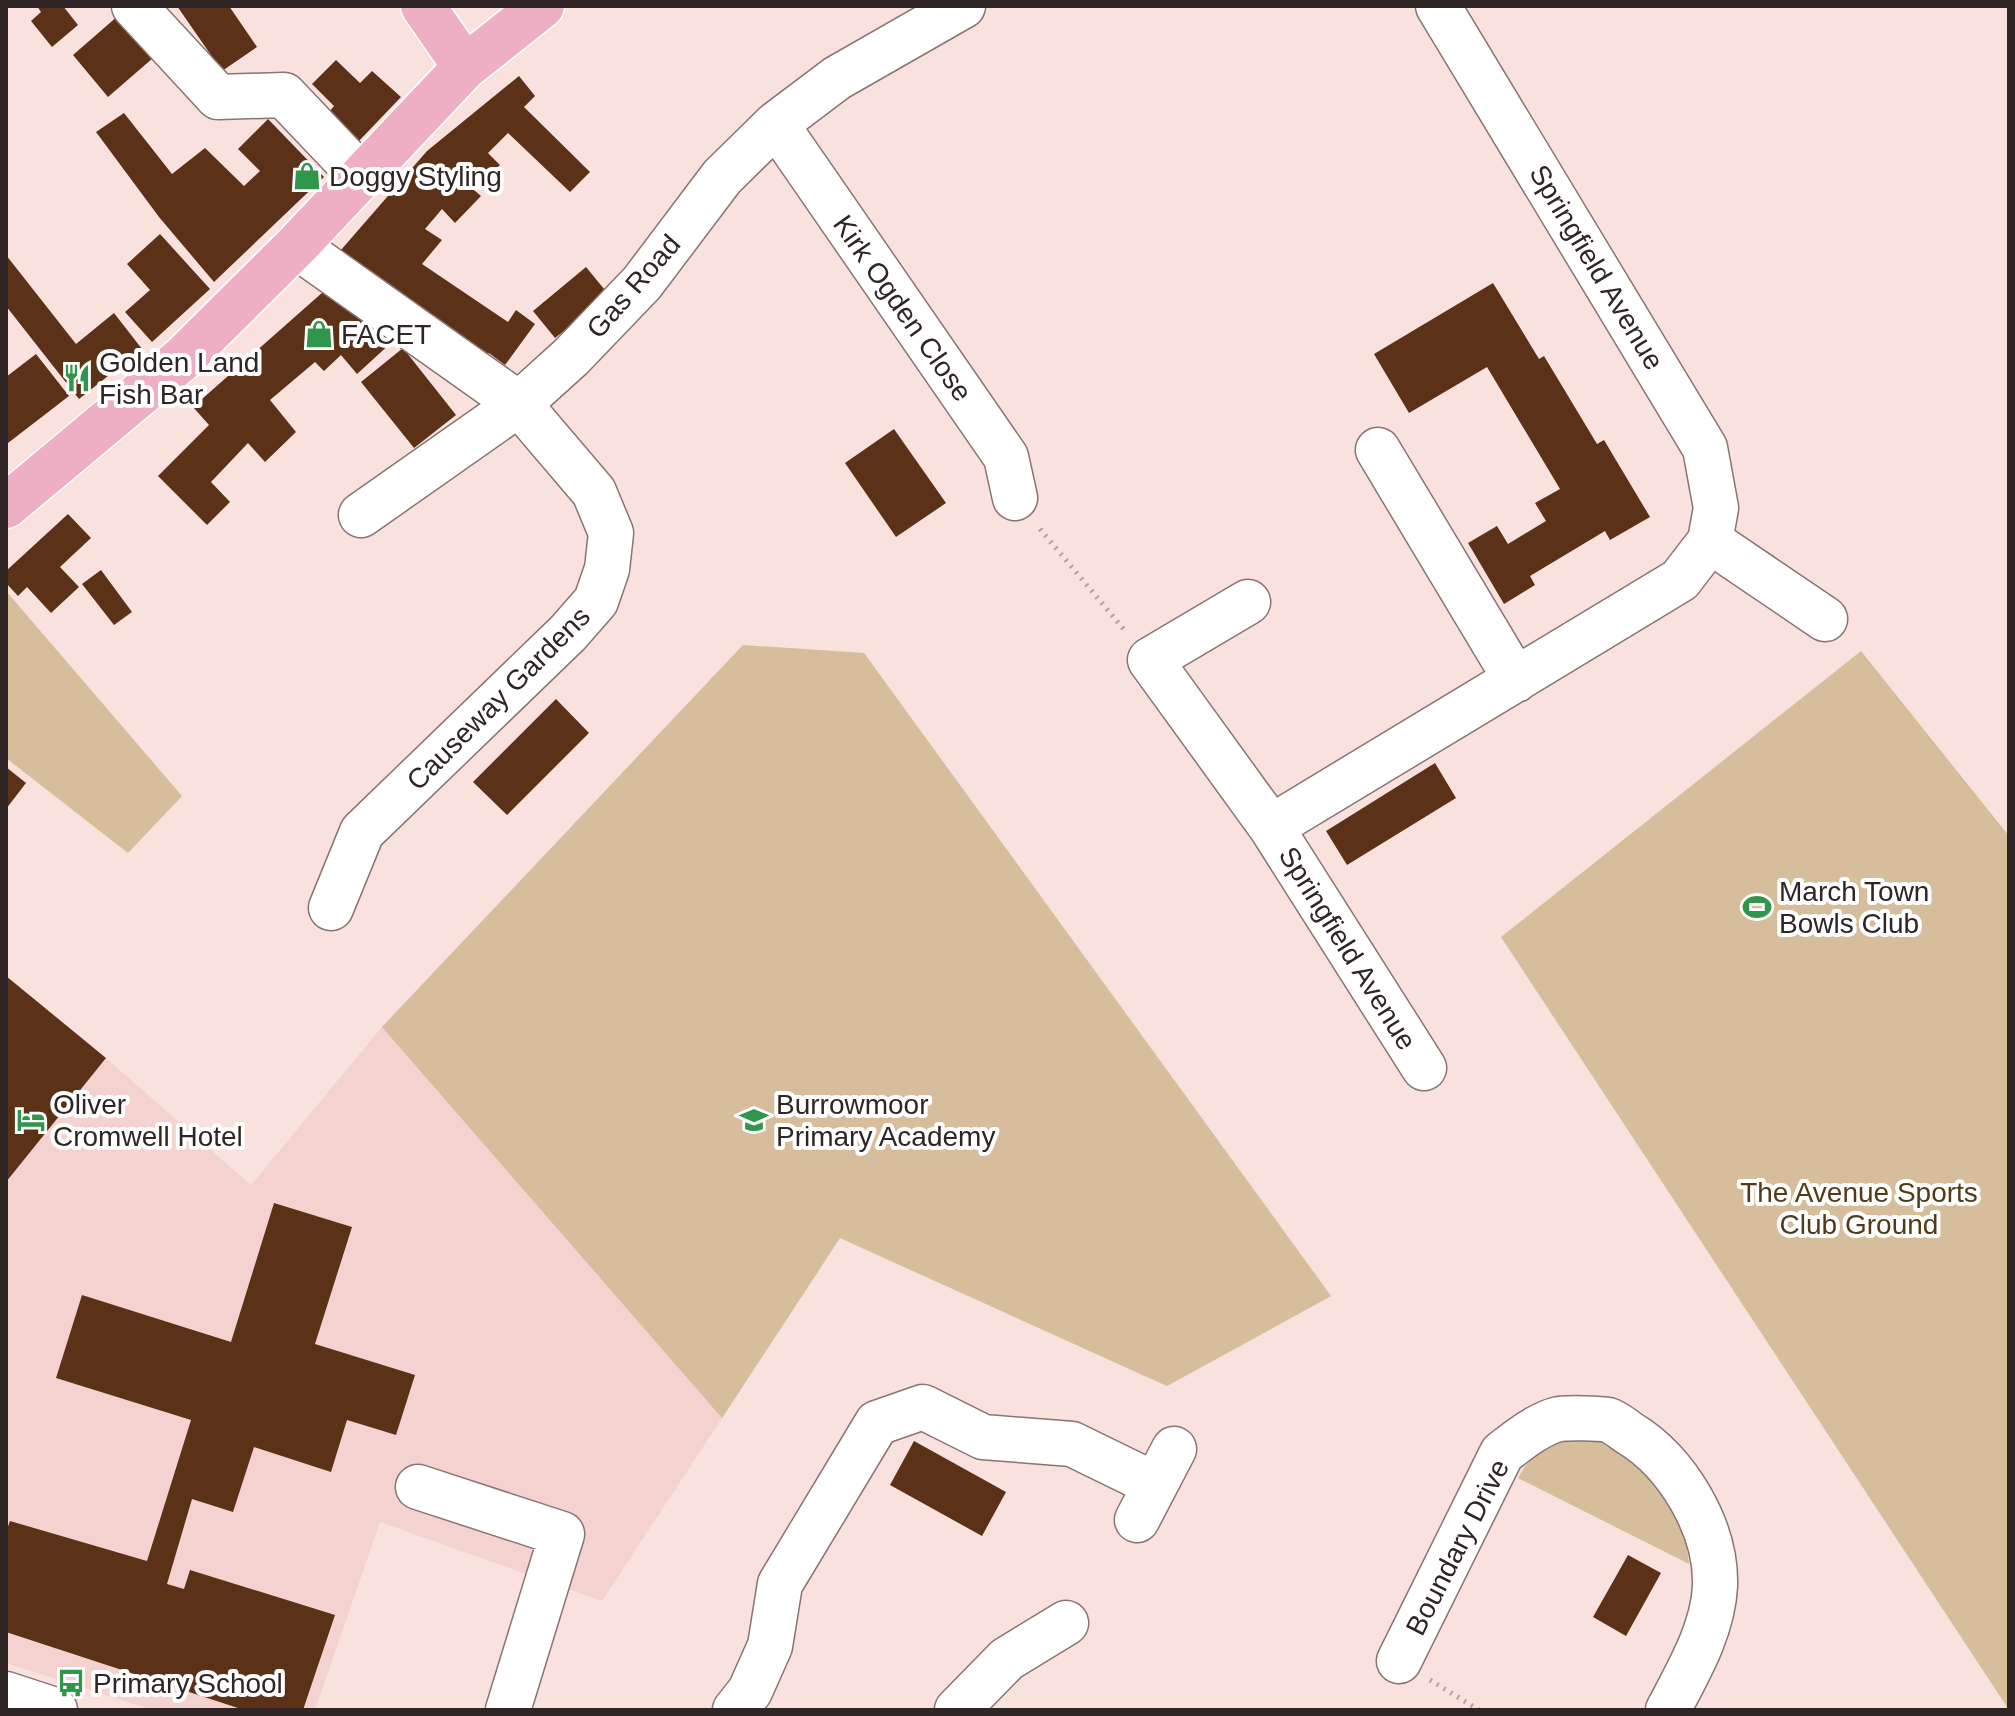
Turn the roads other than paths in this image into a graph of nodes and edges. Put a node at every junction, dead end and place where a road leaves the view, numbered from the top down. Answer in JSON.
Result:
{"nodes":[{"id":1,"x":134,"y":6,"type":"edge"},
{"id":2,"x":423,"y":6,"type":"edge"},
{"id":3,"x":542,"y":6,"type":"edge"},
{"id":4,"x":963,"y":6,"type":"edge"},
{"id":5,"x":1438,"y":6,"type":"edge"},
{"id":6,"x":465,"y":67,"type":"junction"},
{"id":7,"x":776,"y":124,"type":"junction"},
{"id":8,"x":361,"y":176,"type":"junction"},
{"id":9,"x":296,"y":246,"type":"junction"},
{"id":10,"x":519,"y":404,"type":"junction"},
{"id":11,"x":1378,"y":450,"type":"dead end"},
{"id":12,"x":1015,"y":498,"type":"road end"},
{"id":13,"x":6,"y":506,"type":"edge"},
{"id":14,"x":361,"y":515,"type":"dead end"},
{"id":15,"x":1710,"y":541,"type":"junction"},
{"id":16,"x":1248,"y":602,"type":"dead end"},
{"id":17,"x":1825,"y":619,"type":"dead end"},
{"id":18,"x":1516,"y":680,"type":"junction"},
{"id":19,"x":1271,"y":827,"type":"junction"},
{"id":20,"x":331,"y":908,"type":"dead end"},
{"id":21,"x":1424,"y":1068,"type":"dead end"},
{"id":22,"x":1155,"y":1485,"type":"dead end"},
{"id":23,"x":418,"y":1487,"type":"dead end"},
{"id":24,"x":1066,"y":1623,"type":"dead end"},
{"id":25,"x":1399,"y":1661,"type":"road end"},
{"id":26,"x":6,"y":1694,"type":"edge"},
{"id":27,"x":55,"y":1710,"type":"edge"},
{"id":28,"x":508,"y":1710,"type":"edge"},
{"id":29,"x":735,"y":1710,"type":"edge"},
{"id":30,"x":957,"y":1710,"type":"edge"},
{"id":31,"x":1668,"y":1710,"type":"edge"}],
"edges":[{"from":1,"to":8,"type":"street"},
{"from":2,"to":6,"type":"main road"},
{"from":3,"to":6,"type":"main road"},
{"from":4,"to":7,"type":"street","name":"Gas Road"},
{"from":5,"to":15,"type":"street","name":"Springfield Avenue"},
{"from":6,"to":8,"type":"main road"},
{"from":7,"to":10,"type":"street","name":"Gas Road"},
{"from":7,"to":12,"type":"street","name":"Kirk Ogden Close"},
{"from":8,"to":9,"type":"main road"},
{"from":9,"to":10,"type":"street"},
{"from":9,"to":13,"type":"main road"},
{"from":10,"to":14,"type":"street","name":"Gas Road"},
{"from":10,"to":20,"type":"street","name":"Causeway Gardens"},
{"from":11,"to":18,"type":"street"},
{"from":15,"to":17,"type":"street"},
{"from":15,"to":18,"type":"street","name":"Springfield Avenue"},
{"from":16,"to":19,"type":"street","name":"Springfield Avenue"},
{"from":18,"to":19,"type":"street","name":"Springfield Avenue"},
{"from":19,"to":21,"type":"street","name":"Springfield Avenue"},
{"from":22,"to":29,"type":"street"},
{"from":23,"to":28,"type":"street"},
{"from":24,"to":30,"type":"street"},
{"from":25,"to":31,"type":"street","name":"Boundary Drive"},
{"from":26,"to":27,"type":"street"}]}
